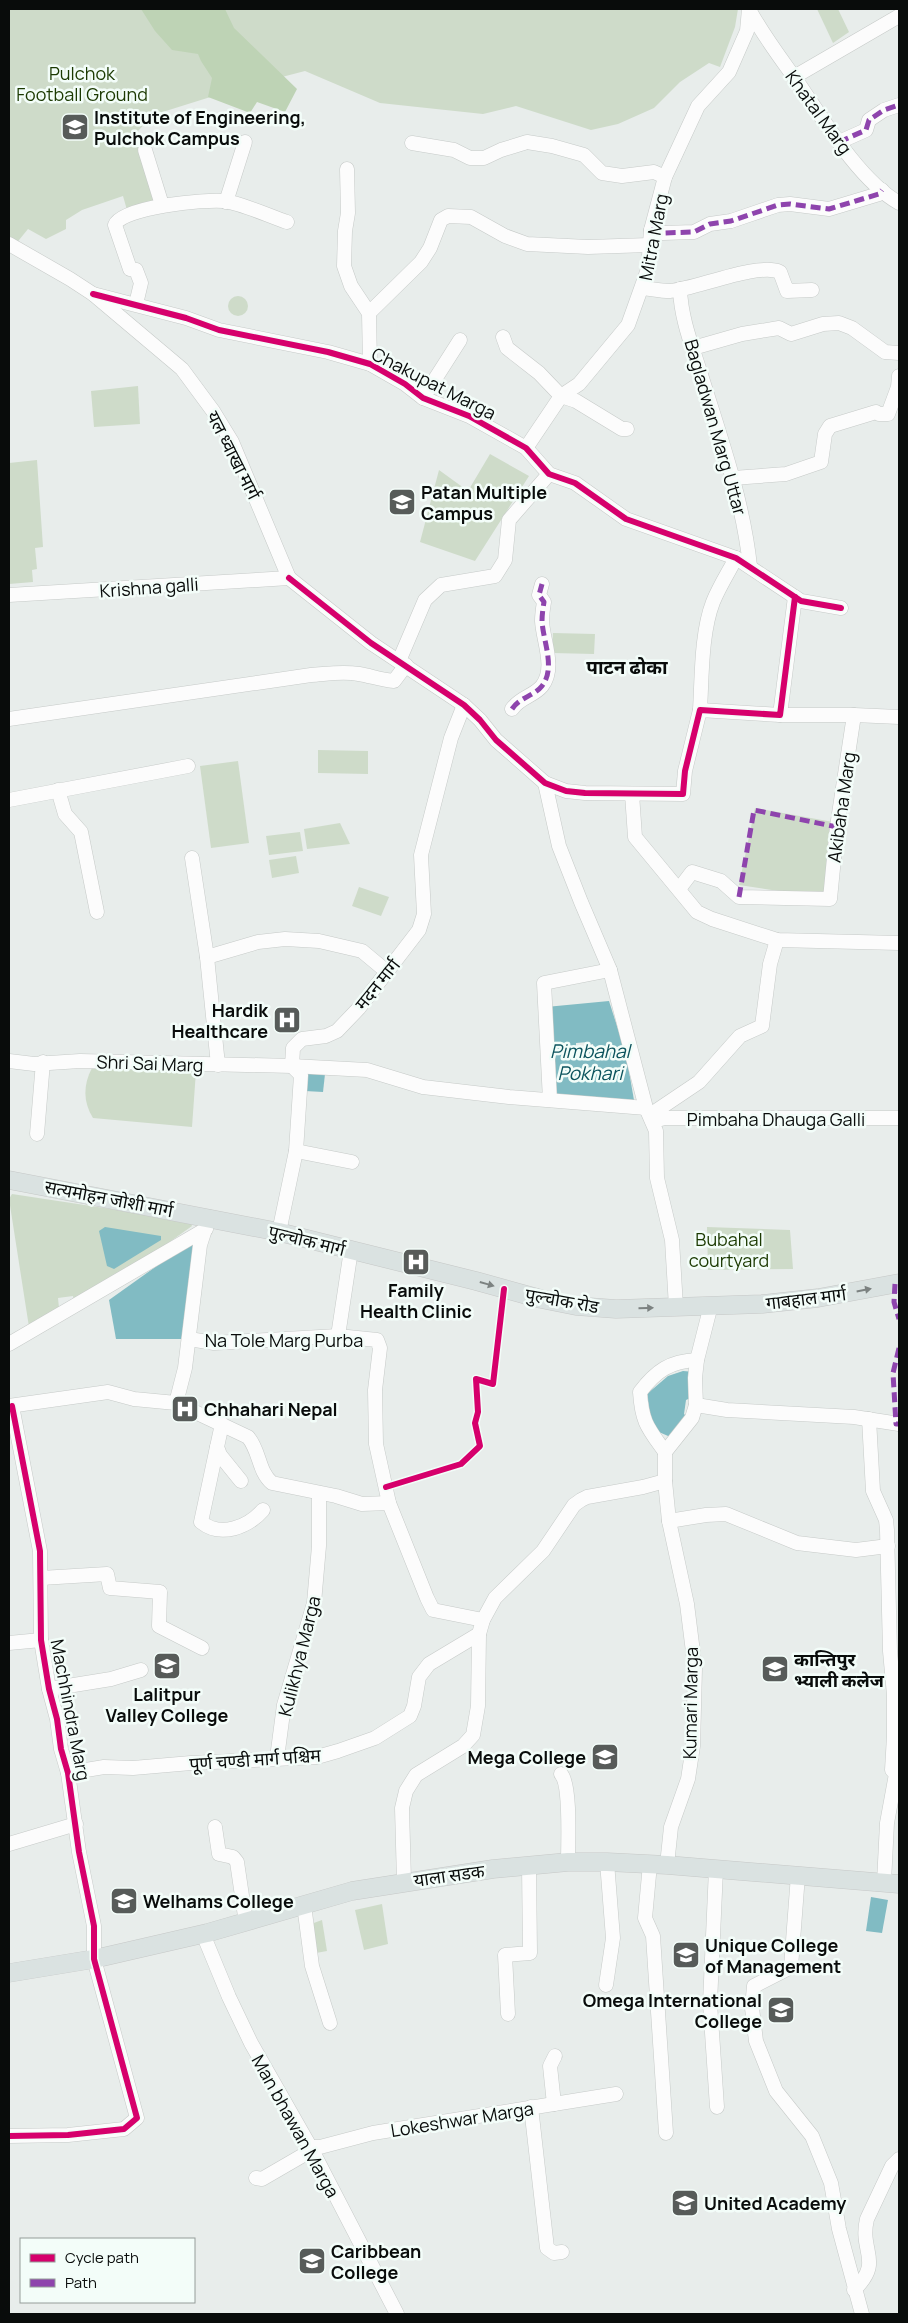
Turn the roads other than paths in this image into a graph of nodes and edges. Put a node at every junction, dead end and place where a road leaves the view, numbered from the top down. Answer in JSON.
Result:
{"nodes":[{"id":1,"x":749,"y":10,"type":"edge"},
{"id":2,"x":899,"y":16,"type":"edge"},
{"id":3,"x":794,"y":77,"type":"junction"},
{"id":4,"x":899,"y":105,"type":"edge"},
{"id":5,"x":245,"y":142,"type":"dead end"},
{"id":6,"x":412,"y":142,"type":"dead end"},
{"id":7,"x":839,"y":142,"type":"junction"},
{"id":8,"x":145,"y":150,"type":"dead end"},
{"id":9,"x":347,"y":170,"type":"dead end"},
{"id":10,"x":666,"y":177,"type":"junction"},
{"id":11,"x":882,"y":190,"type":"junction"},
{"id":12,"x":226,"y":202,"type":"junction"},
{"id":13,"x":899,"y":203,"type":"edge"},
{"id":14,"x":162,"y":205,"type":"junction"},
{"id":15,"x":286,"y":222,"type":"dead end"},
{"id":16,"x":651,"y":230,"type":"junction"},
{"id":17,"x":9,"y":244,"type":"edge"},
{"id":18,"x":649,"y":245,"type":"junction"},
{"id":19,"x":643,"y":288,"type":"junction"},
{"id":20,"x":680,"y":289,"type":"junction"},
{"id":21,"x":812,"y":290,"type":"dead end"},
{"id":22,"x":93,"y":294,"type":"junction"},
{"id":23,"x":136,"y":304,"type":"junction"},
{"id":24,"x":369,"y":313,"type":"junction"},
{"id":25,"x":503,"y":337,"type":"dead end"},
{"id":26,"x":460,"y":340,"type":"dead end"},
{"id":27,"x":693,"y":348,"type":"junction"},
{"id":28,"x":899,"y":353,"type":"edge"},
{"id":29,"x":370,"y":364,"type":"junction"},
{"id":30,"x":899,"y":376,"type":"edge"},
{"id":31,"x":561,"y":396,"type":"junction"},
{"id":32,"x":423,"y":398,"type":"junction"},
{"id":33,"x":627,"y":430,"type":"dead end"},
{"id":34,"x":526,"y":448,"type":"junction"},
{"id":35,"x":549,"y":474,"type":"junction"},
{"id":36,"x":733,"y":478,"type":"junction"},
{"id":37,"x":736,"y":558,"type":"junction"},
{"id":38,"x":750,"y":566,"type":"junction"},
{"id":39,"x":289,"y":578,"type":"junction"},
{"id":40,"x":542,"y":584,"type":"dead end"},
{"id":41,"x":9,"y":595,"type":"edge"},
{"id":42,"x":795,"y":597,"type":"junction"},
{"id":43,"x":841,"y":608,"type":"dead end"},
{"id":44,"x":402,"y":663,"type":"junction"},
{"id":45,"x":464,"y":705,"type":"junction"},
{"id":46,"x":512,"y":709,"type":"dead end"},
{"id":47,"x":700,"y":710,"type":"junction"},
{"id":48,"x":854,"y":714,"type":"junction"},
{"id":49,"x":780,"y":715,"type":"junction"},
{"id":50,"x":899,"y":717,"type":"edge"},
{"id":51,"x":9,"y":719,"type":"edge"},
{"id":52,"x":188,"y":766,"type":"dead end"},
{"id":53,"x":545,"y":784,"type":"junction"},
{"id":54,"x":58,"y":790,"type":"junction"},
{"id":55,"x":632,"y":794,"type":"junction"},
{"id":56,"x":9,"y":800,"type":"edge"},
{"id":57,"x":192,"y":858,"type":"dead end"},
{"id":58,"x":679,"y":889,"type":"junction"},
{"id":59,"x":97,"y":912,"type":"dead end"},
{"id":60,"x":777,"y":940,"type":"junction"},
{"id":61,"x":899,"y":943,"type":"edge"},
{"id":62,"x":207,"y":957,"type":"junction"},
{"id":63,"x":610,"y":970,"type":"junction"},
{"id":64,"x":386,"y":971,"type":"junction"},
{"id":65,"x":9,"y":1062,"type":"edge"},
{"id":66,"x":43,"y":1062,"type":"junction"},
{"id":67,"x":218,"y":1065,"type":"junction"},
{"id":68,"x":292,"y":1066,"type":"junction"},
{"id":69,"x":550,"y":1100,"type":"junction"},
{"id":70,"x":649,"y":1115,"type":"junction"},
{"id":71,"x":899,"y":1118,"type":"edge"},
{"id":72,"x":37,"y":1134,"type":"dead end"},
{"id":73,"x":296,"y":1151,"type":"junction"},
{"id":74,"x":352,"y":1162,"type":"dead end"},
{"id":75,"x":9,"y":1180,"type":"edge"},
{"id":76,"x":208,"y":1223,"type":"junction"},
{"id":77,"x":280,"y":1232,"type":"junction"},
{"id":78,"x":351,"y":1250,"type":"junction"},
{"id":79,"x":406,"y":1263,"type":"joint"},
{"id":80,"x":899,"y":1283,"type":"edge"},
{"id":81,"x":711,"y":1305,"type":"junction"},
{"id":82,"x":684,"y":1307,"type":"junction"},
{"id":83,"x":338,"y":1336,"type":"junction"},
{"id":84,"x":189,"y":1339,"type":"junction"},
{"id":85,"x":9,"y":1344,"type":"edge"},
{"id":86,"x":697,"y":1360,"type":"junction"},
{"id":87,"x":176,"y":1403,"type":"junction"},
{"id":88,"x":696,"y":1405,"type":"junction"},
{"id":89,"x":10,"y":1406,"type":"edge"},
{"id":90,"x":869,"y":1419,"type":"junction"},
{"id":91,"x":222,"y":1424,"type":"junction"},
{"id":92,"x":899,"y":1424,"type":"edge"},
{"id":93,"x":217,"y":1447,"type":"junction"},
{"id":94,"x":666,"y":1452,"type":"junction"},
{"id":95,"x":241,"y":1481,"type":"dead end"},
{"id":96,"x":665,"y":1481,"type":"junction"},
{"id":97,"x":319,"y":1493,"type":"junction"},
{"id":98,"x":388,"y":1504,"type":"junction"},
{"id":99,"x":263,"y":1510,"type":"dead end"},
{"id":100,"x":669,"y":1522,"type":"junction"},
{"id":101,"x":888,"y":1546,"type":"junction"},
{"id":102,"x":41,"y":1578,"type":"junction"},
{"id":103,"x":894,"y":1588,"type":"edge"},
{"id":104,"x":483,"y":1620,"type":"junction"},
{"id":105,"x":479,"y":1634,"type":"junction"},
{"id":106,"x":41,"y":1640,"type":"junction"},
{"id":107,"x":9,"y":1643,"type":"edge"},
{"id":108,"x":202,"y":1648,"type":"dead end"},
{"id":109,"x":141,"y":1670,"type":"dead end"},
{"id":110,"x":49,"y":1690,"type":"junction"},
{"id":111,"x":277,"y":1758,"type":"junction"},
{"id":112,"x":68,"y":1773,"type":"junction"},
{"id":113,"x":561,"y":1774,"type":"dead end"},
{"id":114,"x":76,"y":1824,"type":"junction"},
{"id":115,"x":215,"y":1827,"type":"dead end"},
{"id":116,"x":9,"y":1844,"type":"edge"},
{"id":117,"x":568,"y":1862,"type":"junction"},
{"id":118,"x":607,"y":1862,"type":"junction"},
{"id":119,"x":658,"y":1864,"type":"junction"},
{"id":120,"x":528,"y":1866,"type":"junction"},
{"id":121,"x":716,"y":1869,"type":"junction"},
{"id":122,"x":798,"y":1875,"type":"junction"},
{"id":123,"x":404,"y":1881,"type":"junction"},
{"id":124,"x":892,"y":1883,"type":"edge"},
{"id":125,"x":304,"y":1906,"type":"junction"},
{"id":126,"x":246,"y":1923,"type":"junction"},
{"id":127,"x":203,"y":1934,"type":"junction"},
{"id":128,"x":94,"y":1959,"type":"junction"},
{"id":129,"x":9,"y":1973,"type":"edge"},
{"id":130,"x":606,"y":1985,"type":"dead end"},
{"id":131,"x":508,"y":2014,"type":"dead end"},
{"id":132,"x":330,"y":2023,"type":"dead end"},
{"id":133,"x":555,"y":2056,"type":"dead end"},
{"id":134,"x":616,"y":2094,"type":"dead end"},
{"id":135,"x":554,"y":2104,"type":"junction"},
{"id":136,"x":717,"y":2107,"type":"dead end"},
{"id":137,"x":531,"y":2108,"type":"junction"},
{"id":138,"x":666,"y":2133,"type":"dead end"},
{"id":139,"x":9,"y":2136,"type":"edge"},
{"id":140,"x":310,"y":2149,"type":"junction"},
{"id":141,"x":899,"y":2159,"type":"edge"},
{"id":142,"x":256,"y":2178,"type":"dead end"},
{"id":143,"x":562,"y":2252,"type":"dead end"},
{"id":144,"x":854,"y":2290,"type":"junction"},
{"id":145,"x":397,"y":2314,"type":"edge"},
{"id":146,"x":862,"y":2314,"type":"edge"}],
"edges":[{"from":1,"to":3,"type":"street","name":"Khatal Marg"},
{"from":1,"to":10,"type":"street","name":"Mitra Marg"},
{"from":2,"to":3,"type":"street"},
{"from":3,"to":7,"type":"street","name":"Khatal Marg"},
{"from":4,"to":7,"type":"street"},
{"from":5,"to":12,"type":"street"},
{"from":6,"to":10,"type":"street"},
{"from":7,"to":11,"type":"street","name":"Khatal Marg"},
{"from":8,"to":14,"type":"street"},
{"from":9,"to":24,"type":"street"},
{"from":10,"to":16,"type":"street","name":"Mitra Marg"},
{"from":11,"to":13,"type":"street","name":"Khatal Marg"},
{"from":11,"to":16,"type":"street"},
{"from":12,"to":14,"type":"street"},
{"from":12,"to":15,"type":"street"},
{"from":14,"to":23,"type":"street"},
{"from":16,"to":18,"type":"street","name":"Mitra Marg"},
{"from":17,"to":22,"type":"street","name":"यल ध्वाखा मार्ग"},
{"from":18,"to":19,"type":"street","name":"Mitra Marg"},
{"from":18,"to":24,"type":"street"},
{"from":19,"to":20,"type":"street"},
{"from":19,"to":31,"type":"street","name":"Mitra Marg"},
{"from":20,"to":21,"type":"street"},
{"from":20,"to":27,"type":"street","name":"Bagladwan Marg Uttar"},
{"from":22,"to":23,"type":"street","name":"Chakupat Marga"},
{"from":22,"to":39,"type":"street","name":"यल ध्वाखा मार्ग"},
{"from":23,"to":29,"type":"street","name":"Chakupat Marga"},
{"from":24,"to":29,"type":"street"},
{"from":25,"to":31,"type":"street"},
{"from":26,"to":32,"type":"street"},
{"from":27,"to":28,"type":"street"},
{"from":27,"to":36,"type":"street","name":"Bagladwan Marg Uttar"},
{"from":29,"to":32,"type":"street","name":"Chakupat Marga"},
{"from":30,"to":36,"type":"street"},
{"from":31,"to":33,"type":"street"},
{"from":31,"to":34,"type":"street","name":"Mitra Marg"},
{"from":32,"to":34,"type":"street","name":"Chakupat Marga"},
{"from":34,"to":35,"type":"street","name":"Chakupat Marga"},
{"from":35,"to":37,"type":"street","name":"Chakupat Marga"},
{"from":35,"to":44,"type":"street"},
{"from":36,"to":38,"type":"street","name":"Bagladwan Marg Uttar"},
{"from":37,"to":38,"type":"street","name":"Chakupat Marga"},
{"from":37,"to":47,"type":"street"},
{"from":38,"to":42,"type":"street","name":"Chakupat Marga"},
{"from":39,"to":41,"type":"street","name":"Krishna galli"},
{"from":39,"to":44,"type":"street"},
{"from":40,"to":46,"type":"street"},
{"from":42,"to":43,"type":"street","name":"Chakupat Marga"},
{"from":42,"to":49,"type":"street"},
{"from":44,"to":45,"type":"street"},
{"from":44,"to":51,"type":"street"},
{"from":45,"to":53,"type":"street"},
{"from":45,"to":64,"type":"street","name":"मदन मार्ग"},
{"from":47,"to":49,"type":"street"},
{"from":47,"to":55,"type":"street"},
{"from":48,"to":49,"type":"street"},
{"from":48,"to":50,"type":"street"},
{"from":48,"to":58,"type":"street","name":"Akibaha Marg"},
{"from":52,"to":54,"type":"street"},
{"from":53,"to":55,"type":"street"},
{"from":53,"to":63,"type":"street"},
{"from":54,"to":56,"type":"street"},
{"from":54,"to":59,"type":"street"},
{"from":55,"to":58,"type":"street"},
{"from":57,"to":62,"type":"street"},
{"from":58,"to":60,"type":"street"},
{"from":60,"to":61,"type":"street"},
{"from":60,"to":70,"type":"street"},
{"from":62,"to":64,"type":"street"},
{"from":62,"to":67,"type":"street"},
{"from":63,"to":69,"type":"street"},
{"from":63,"to":70,"type":"street"},
{"from":64,"to":68,"type":"street","name":"मदन मार्ग"},
{"from":65,"to":66,"type":"street","name":"Shri Sai Marg"},
{"from":66,"to":67,"type":"street","name":"Shri Sai Marg"},
{"from":66,"to":72,"type":"street"},
{"from":67,"to":68,"type":"street","name":"Shri Sai Marg"},
{"from":68,"to":69,"type":"street","name":"Shri Sai Marg"},
{"from":68,"to":73,"type":"street"},
{"from":69,"to":70,"type":"street","name":"Pimbaha Dhauga Galli"},
{"from":70,"to":71,"type":"street","name":"Pimbaha Dhauga Galli"},
{"from":70,"to":82,"type":"street"},
{"from":73,"to":74,"type":"street"},
{"from":73,"to":77,"type":"street"},
{"from":75,"to":76,"type":"main road","name":"सत्यमोहन जोशी मार्ग"},
{"from":76,"to":77,"type":"main road","name":"पुल्चोक मार्ग"},
{"from":76,"to":84,"type":"street"},
{"from":76,"to":85,"type":"street"},
{"from":77,"to":78,"type":"main road","name":"पुल्चोक मार्ग"},
{"from":78,"to":79,"type":"main road","name":"पुल्चोक मार्ग"},
{"from":78,"to":83,"type":"street"},
{"from":79,"to":82,"type":"main road","name":"पुल्चोक रोड","one_way":true},
{"from":81,"to":80,"type":"main road","name":"गाबहाल मार्ग","one_way":true},
{"from":81,"to":82,"type":"main road","name":"पुल्चोक रोड"},
{"from":81,"to":86,"type":"street"},
{"from":83,"to":84,"type":"street","name":"Na Tole Marg Purba"},
{"from":83,"to":98,"type":"street","name":"Na Tole Marg Purba"},
{"from":84,"to":87,"type":"street"},
{"from":86,"to":88,"type":"street"},
{"from":86,"to":94,"type":"street"},
{"from":87,"to":89,"type":"street"},
{"from":87,"to":91,"type":"street"},
{"from":88,"to":90,"type":"street"},
{"from":88,"to":94,"type":"street"},
{"from":89,"to":102,"type":"street","name":"Machhindra Marg"},
{"from":90,"to":92,"type":"street"},
{"from":90,"to":101,"type":"street"},
{"from":91,"to":93,"type":"street"},
{"from":91,"to":97,"type":"street"},
{"from":93,"to":95,"type":"street"},
{"from":93,"to":99,"type":"street"},
{"from":94,"to":96,"type":"street","name":"Kumari Marga"},
{"from":96,"to":100,"type":"street","name":"Kumari Marga"},
{"from":96,"to":104,"type":"street"},
{"from":97,"to":98,"type":"street"},
{"from":97,"to":111,"type":"street","name":"Kulikhya Marga"},
{"from":98,"to":104,"type":"street","name":"Na Tole Marg Purba"},
{"from":100,"to":101,"type":"street"},
{"from":100,"to":119,"type":"street","name":"Kumari Marga"},
{"from":101,"to":103,"type":"street"},
{"from":102,"to":106,"type":"street","name":"Machhindra Marg"},
{"from":102,"to":108,"type":"street"},
{"from":103,"to":124,"type":"street"},
{"from":104,"to":105,"type":"street"},
{"from":105,"to":111,"type":"street","name":"पूर्ण चण्डी मार्ग पश्चिम"},
{"from":105,"to":123,"type":"street"},
{"from":106,"to":107,"type":"street"},
{"from":106,"to":110,"type":"street","name":"Machhindra Marg"},
{"from":109,"to":110,"type":"street"},
{"from":110,"to":112,"type":"street","name":"Machhindra Marg"},
{"from":111,"to":112,"type":"street","name":"पूर्ण चण्डी मार्ग पश्चिम"},
{"from":112,"to":114,"type":"street","name":"Machhindra Marg"},
{"from":113,"to":117,"type":"street"},
{"from":114,"to":116,"type":"street"},
{"from":114,"to":128,"type":"street","name":"Machhindra Marg"},
{"from":115,"to":126,"type":"street"},
{"from":117,"to":118,"type":"main road","name":"याला सडक"},
{"from":117,"to":120,"type":"main road","name":"याला सडक"},
{"from":118,"to":119,"type":"main road","name":"याला सडक"},
{"from":118,"to":130,"type":"street"},
{"from":119,"to":121,"type":"main road","name":"याला सडक"},
{"from":119,"to":138,"type":"street","name":"Kumari Marga"},
{"from":120,"to":123,"type":"main road","name":"याला सडक"},
{"from":120,"to":131,"type":"street"},
{"from":121,"to":122,"type":"main road","name":"याला सडक"},
{"from":121,"to":136,"type":"street"},
{"from":122,"to":124,"type":"main road","name":"याला सडक"},
{"from":122,"to":144,"type":"street"},
{"from":123,"to":125,"type":"main road","name":"याला सडक"},
{"from":125,"to":126,"type":"main road","name":"याला सडक"},
{"from":125,"to":132,"type":"street"},
{"from":126,"to":127,"type":"main road","name":"याला सडक"},
{"from":127,"to":128,"type":"main road","name":"याला सडक"},
{"from":127,"to":140,"type":"street","name":"Man bhawan Marga"},
{"from":128,"to":129,"type":"main road","name":"याला सडक"},
{"from":128,"to":139,"type":"street","name":"Machhindra Marg"},
{"from":133,"to":135,"type":"street"},
{"from":134,"to":135,"type":"street","name":"Lokeshwar Marga"},
{"from":135,"to":137,"type":"street","name":"Lokeshwar Marga"},
{"from":137,"to":140,"type":"street","name":"Lokeshwar Marga"},
{"from":137,"to":143,"type":"street"},
{"from":140,"to":142,"type":"street"},
{"from":140,"to":145,"type":"street","name":"Man bhawan Marga"},
{"from":141,"to":144,"type":"street"},
{"from":144,"to":146,"type":"street"}]}
